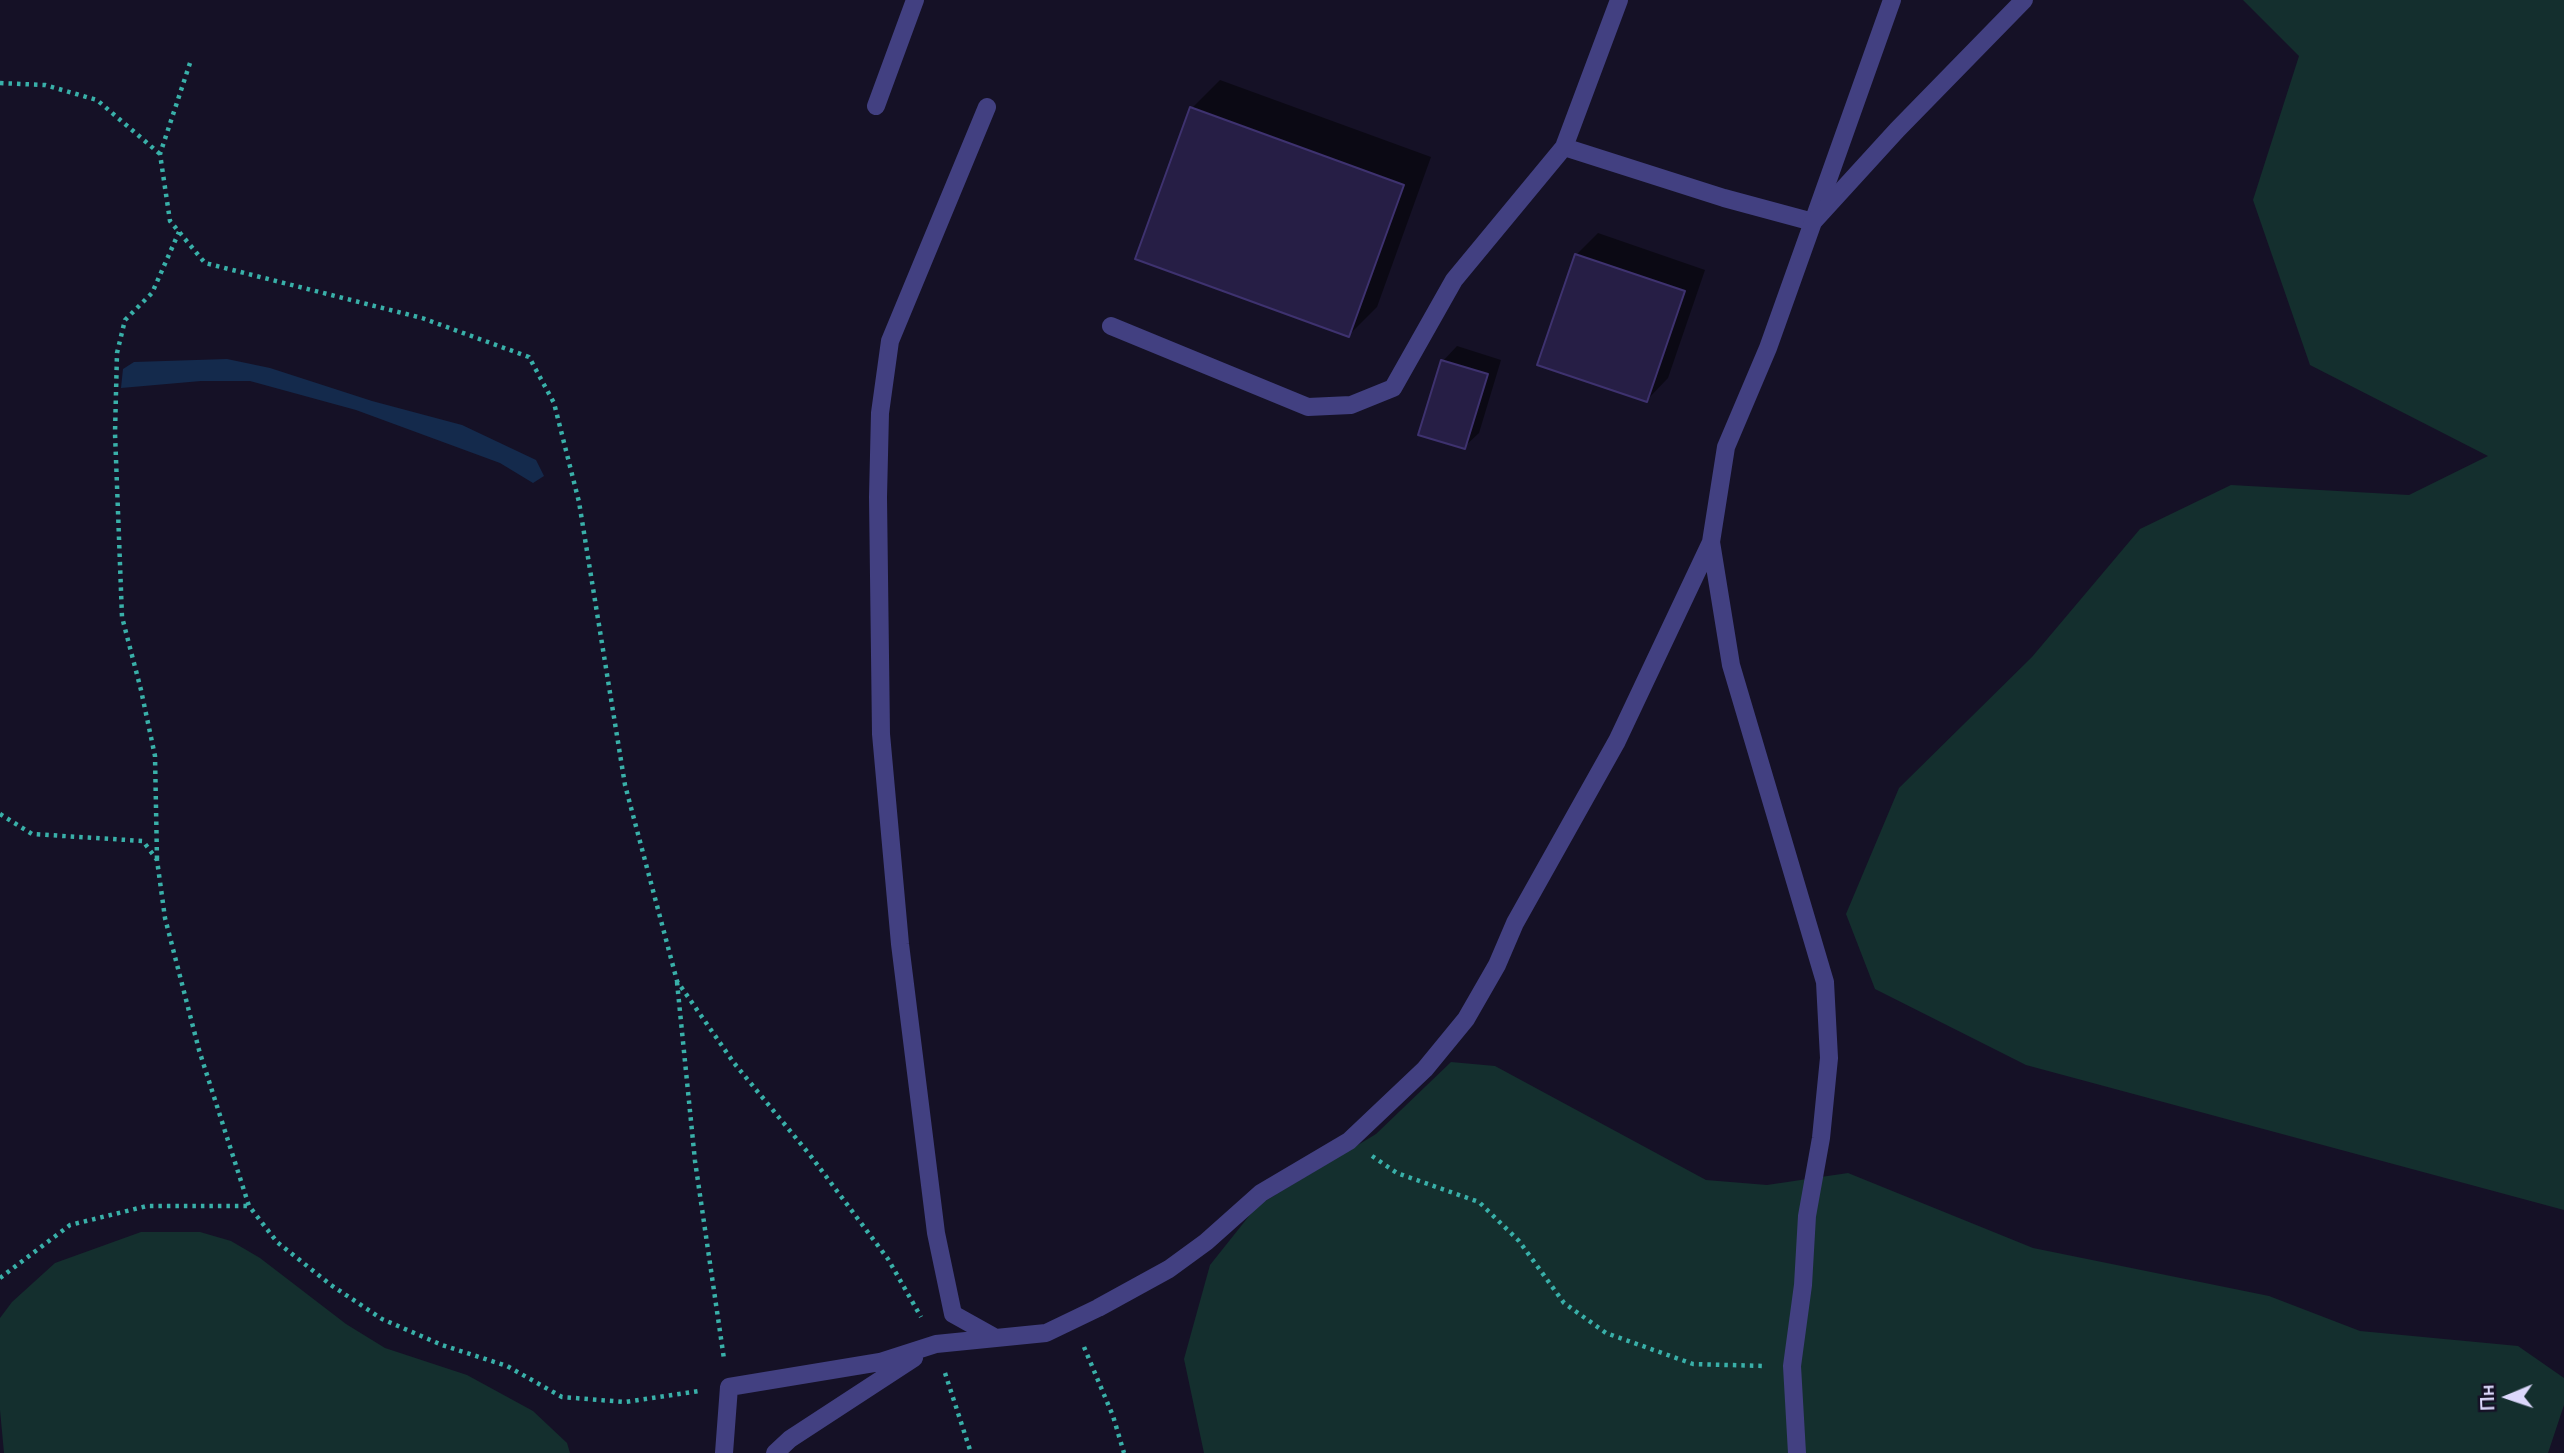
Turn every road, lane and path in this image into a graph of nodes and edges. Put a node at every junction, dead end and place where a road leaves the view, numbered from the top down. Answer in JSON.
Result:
{"nodes":[{"id":1,"x":915,"y":0,"type":"edge"},
{"id":2,"x":1619,"y":0,"type":"edge"},
{"id":3,"x":1892,"y":0,"type":"edge"},
{"id":4,"x":2024,"y":0,"type":"edge"},
{"id":5,"x":190,"y":63,"type":"dead end"},
{"id":6,"x":0,"y":83,"type":"edge"},
{"id":7,"x":876,"y":106,"type":"dead end"},
{"id":8,"x":987,"y":107,"type":"dead end"},
{"id":9,"x":1564,"y":147,"type":"junction"},
{"id":10,"x":160,"y":154,"type":"junction"},
{"id":11,"x":1814,"y":222,"type":"junction"},
{"id":12,"x":180,"y":232,"type":"junction"},
{"id":13,"x":1111,"y":326,"type":"dead end"},
{"id":14,"x":1711,"y":541,"type":"junction"},
{"id":15,"x":0,"y":814,"type":"edge"},
{"id":16,"x":157,"y":860,"type":"junction"},
{"id":17,"x":677,"y":982,"type":"junction"},
{"id":18,"x":1349,"y":1141,"type":"junction"},
{"id":19,"x":249,"y":1206,"type":"junction"},
{"id":20,"x":0,"y":1278,"type":"edge"},
{"id":21,"x":1073,"y":1321,"type":"junction"},
{"id":22,"x":996,"y":1338,"type":"junction"},
{"id":23,"x":936,"y":1343,"type":"junction"},
{"id":24,"x":1793,"y":1366,"type":"junction"},
{"id":25,"x":729,"y":1387,"type":"junction"},
{"id":26,"x":724,"y":1453,"type":"edge"},
{"id":27,"x":775,"y":1453,"type":"edge"},
{"id":28,"x":971,"y":1453,"type":"edge"},
{"id":29,"x":1124,"y":1453,"type":"edge"},
{"id":30,"x":1797,"y":1453,"type":"edge"}],
"edges":[{"from":1,"to":7,"type":"street"},
{"from":2,"to":9,"type":"street"},
{"from":3,"to":11,"type":"street"},
{"from":4,"to":11,"type":"street"},
{"from":5,"to":10,"type":"path"},
{"from":6,"to":10,"type":"path"},
{"from":8,"to":22,"type":"street"},
{"from":9,"to":11,"type":"street"},
{"from":9,"to":13,"type":"street"},
{"from":10,"to":12,"type":"path"},
{"from":11,"to":14,"type":"street"},
{"from":12,"to":16,"type":"path"},
{"from":12,"to":17,"type":"path"},
{"from":14,"to":18,"type":"street"},
{"from":14,"to":24,"type":"street"},
{"from":15,"to":16,"type":"path"},
{"from":16,"to":19,"type":"path"},
{"from":17,"to":23,"type":"path"},
{"from":17,"to":25,"type":"path"},
{"from":18,"to":21,"type":"street"},
{"from":18,"to":24,"type":"path"},
{"from":19,"to":20,"type":"path"},
{"from":19,"to":25,"type":"path"},
{"from":21,"to":22,"type":"street"},
{"from":21,"to":29,"type":"path"},
{"from":22,"to":23,"type":"street"},
{"from":23,"to":25,"type":"street"},
{"from":23,"to":27,"type":"street"},
{"from":23,"to":28,"type":"path"},
{"from":24,"to":30,"type":"street"},
{"from":25,"to":26,"type":"street"}]}
